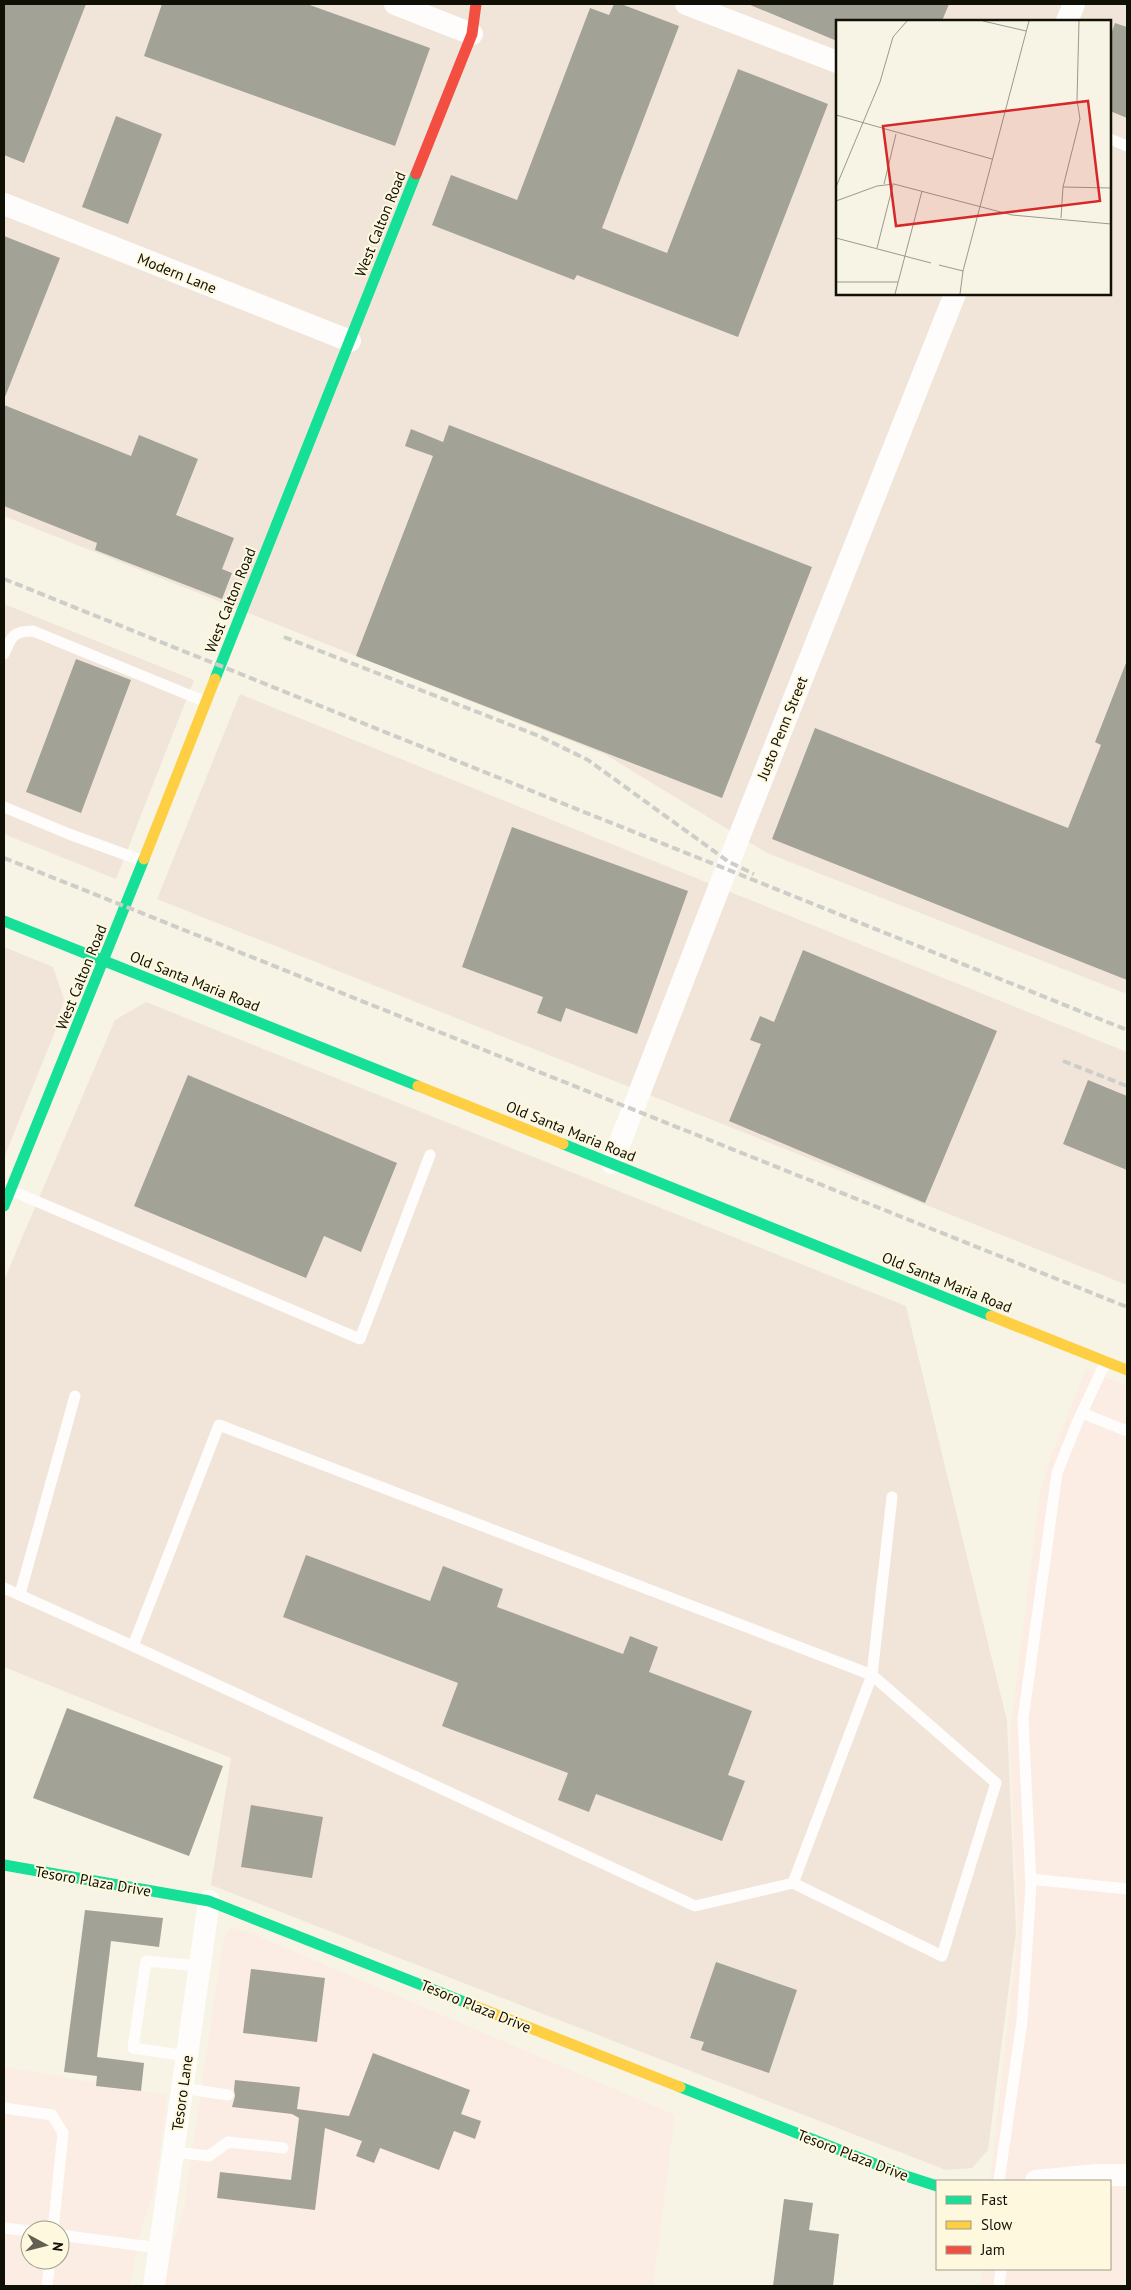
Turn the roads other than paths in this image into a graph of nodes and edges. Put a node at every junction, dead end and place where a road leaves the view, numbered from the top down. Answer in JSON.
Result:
{"nodes":[{"id":1,"x":395,"y":4,"type":"edge"},
{"id":2,"x":476,"y":4,"type":"edge"},
{"id":3,"x":686,"y":4,"type":"edge"},
{"id":4,"x":1074,"y":4,"type":"edge"},
{"id":5,"x":1067,"y":20,"type":"edge"},
{"id":6,"x":472,"y":34,"type":"junction"},
{"id":7,"x":836,"y":62,"type":"edge"},
{"id":8,"x":1111,"y":139,"type":"edge"},
{"id":9,"x":1127,"y":146,"type":"edge"},
{"id":10,"x":4,"y":204,"type":"edge"},
{"id":11,"x":955,"y":295,"type":"edge"},
{"id":12,"x":350,"y":341,"type":"junction"},
{"id":13,"x":4,"y":654,"type":"edge"},
{"id":14,"x":206,"y":702,"type":"junction"},
{"id":15,"x":4,"y":807,"type":"edge"},
{"id":16,"x":143,"y":861,"type":"junction"},
{"id":17,"x":4,"y":921,"type":"edge"},
{"id":18,"x":104,"y":960,"type":"junction"},
{"id":19,"x":430,"y":1154,"type":"dead end"},
{"id":20,"x":612,"y":1163,"type":"junction"},
{"id":21,"x":10,"y":1190,"type":"junction"},
{"id":22,"x":4,"y":1206,"type":"edge"},
{"id":23,"x":1106,"y":1361,"type":"junction"},
{"id":24,"x":1127,"y":1370,"type":"edge"},
{"id":25,"x":74,"y":1396,"type":"dead end"},
{"id":26,"x":1082,"y":1413,"type":"junction"},
{"id":27,"x":1127,"y":1431,"type":"edge"},
{"id":28,"x":892,"y":1497,"type":"dead end"},
{"id":29,"x":4,"y":1588,"type":"edge"},
{"id":30,"x":20,"y":1594,"type":"junction"},
{"id":31,"x":133,"y":1646,"type":"junction"},
{"id":32,"x":872,"y":1675,"type":"junction"},
{"id":33,"x":4,"y":1865,"type":"edge"},
{"id":34,"x":1030,"y":1879,"type":"junction"},
{"id":35,"x":793,"y":1883,"type":"junction"},
{"id":36,"x":1127,"y":1889,"type":"edge"},
{"id":37,"x":210,"y":1901,"type":"junction"},
{"id":38,"x":199,"y":1966,"type":"junction"},
{"id":39,"x":187,"y":2056,"type":"junction"},
{"id":40,"x":182,"y":2088,"type":"junction"},
{"id":41,"x":228,"y":2095,"type":"dead end"},
{"id":42,"x":4,"y":2108,"type":"edge"},
{"id":43,"x":283,"y":2148,"type":"dead end"},
{"id":44,"x":174,"y":2152,"type":"junction"},
{"id":45,"x":1127,"y":2175,"type":"edge"},
{"id":46,"x":999,"y":2180,"type":"edge"},
{"id":47,"x":1046,"y":2180,"type":"edge"},
{"id":48,"x":936,"y":2186,"type":"edge"},
{"id":49,"x":54,"y":2220,"type":"edge"},
{"id":50,"x":4,"y":2228,"type":"edge"},
{"id":51,"x":20,"y":2230,"type":"edge"},
{"id":52,"x":70,"y":2235,"type":"edge"},
{"id":53,"x":159,"y":2248,"type":"junction"},
{"id":54,"x":49,"y":2270,"type":"edge"},
{"id":55,"x":1001,"y":2270,"type":"edge"},
{"id":56,"x":47,"y":2286,"type":"edge"},
{"id":57,"x":154,"y":2286,"type":"edge"},
{"id":58,"x":999,"y":2286,"type":"edge"}],
"edges":[{"from":1,"to":6,"type":"street"},
{"from":2,"to":6,"type":"main road","name":"West Calton Road"},
{"from":3,"to":7,"type":"street"},
{"from":4,"to":5,"type":"street"},
{"from":6,"to":12,"type":"main road","name":"West Calton Road"},
{"from":8,"to":9,"type":"lane"},
{"from":10,"to":12,"type":"street","name":"Modern Lane"},
{"from":11,"to":20,"type":"street","name":"Justo Penn Street"},
{"from":12,"to":14,"type":"main road","name":"West Calton Road"},
{"from":13,"to":14,"type":"lane"},
{"from":14,"to":16,"type":"main road","name":"West Calton Road"},
{"from":15,"to":16,"type":"lane"},
{"from":16,"to":18,"type":"main road","name":"West Calton Road"},
{"from":17,"to":18,"type":"main road","name":"Old Santa Maria Road"},
{"from":18,"to":20,"type":"main road","name":"Old Santa Maria Road"},
{"from":18,"to":21,"type":"main road","name":"West Calton Road"},
{"from":19,"to":21,"type":"lane"},
{"from":20,"to":23,"type":"main road","name":"Old Santa Maria Road"},
{"from":21,"to":22,"type":"main road","name":"West Calton Road"},
{"from":23,"to":24,"type":"main road","name":"Old Santa Maria Road"},
{"from":23,"to":26,"type":"lane"},
{"from":25,"to":30,"type":"lane"},
{"from":26,"to":27,"type":"lane"},
{"from":26,"to":34,"type":"lane"},
{"from":28,"to":32,"type":"lane"},
{"from":29,"to":30,"type":"lane"},
{"from":30,"to":31,"type":"lane"},
{"from":31,"to":32,"type":"lane"},
{"from":31,"to":35,"type":"lane"},
{"from":32,"to":35,"type":"lane"},
{"from":32,"to":35,"type":"lane"},
{"from":33,"to":37,"type":"main road","name":"Tesoro Plaza Drive"},
{"from":34,"to":36,"type":"lane"},
{"from":34,"to":46,"type":"lane"},
{"from":37,"to":38,"type":"street","name":"Tesoro Lane"},
{"from":37,"to":48,"type":"main road","name":"Tesoro Plaza Drive"},
{"from":38,"to":39,"type":"street","name":"Tesoro Lane"},
{"from":38,"to":39,"type":"lane"},
{"from":39,"to":40,"type":"street","name":"Tesoro Lane"},
{"from":40,"to":41,"type":"lane"},
{"from":40,"to":44,"type":"street","name":"Tesoro Lane"},
{"from":42,"to":49,"type":"lane"},
{"from":43,"to":44,"type":"lane"},
{"from":44,"to":53,"type":"street","name":"Tesoro Lane"},
{"from":45,"to":47,"type":"street"},
{"from":50,"to":51,"type":"lane"},
{"from":52,"to":53,"type":"lane"},
{"from":53,"to":57,"type":"street","name":"Tesoro Lane"},
{"from":54,"to":56,"type":"lane"},
{"from":55,"to":58,"type":"lane"}]}
